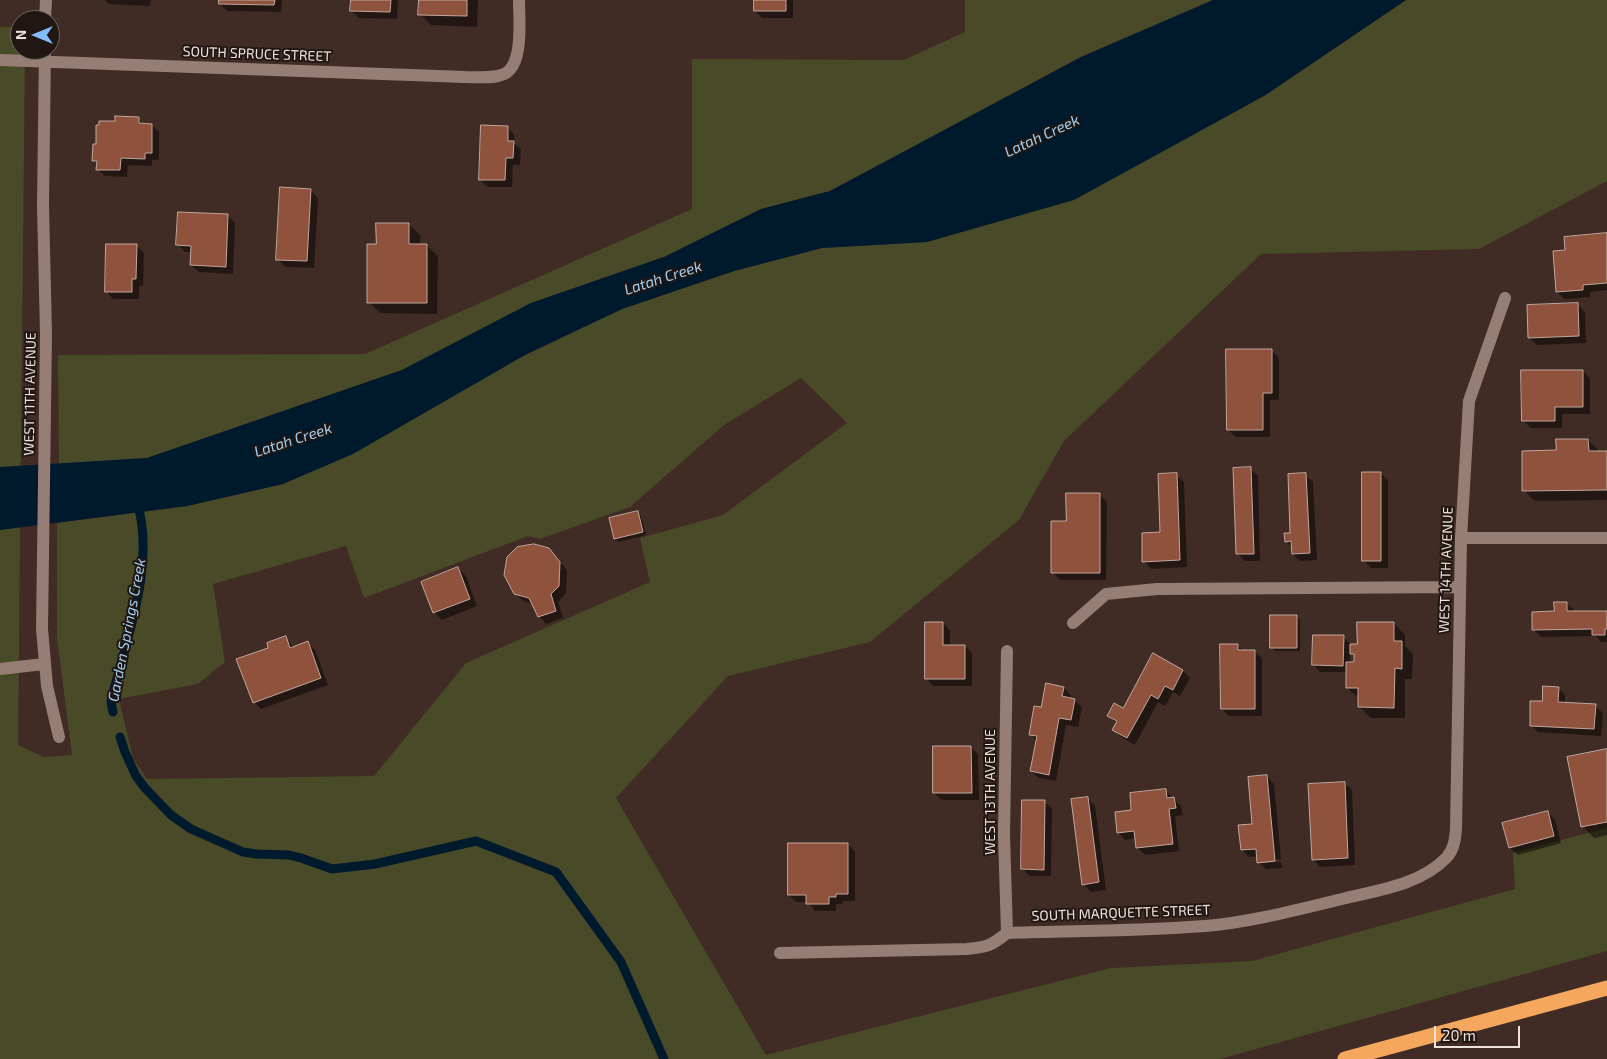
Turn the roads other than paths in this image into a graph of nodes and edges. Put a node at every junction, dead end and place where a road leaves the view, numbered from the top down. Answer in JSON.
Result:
{"nodes":[{"id":1,"x":519,"y":0,"type":"edge"},
{"id":2,"x":60,"y":57,"type":"edge"},
{"id":3,"x":45,"y":60,"type":"edge"},
{"id":4,"x":1505,"y":298,"type":"dead end"},
{"id":5,"x":1461,"y":538,"type":"junction"},
{"id":6,"x":1607,"y":538,"type":"edge"},
{"id":7,"x":1460,"y":587,"type":"junction"},
{"id":8,"x":1073,"y":623,"type":"dead end"},
{"id":9,"x":1007,"y":650,"type":"dead end"},
{"id":10,"x":44,"y":664,"type":"junction"},
{"id":11,"x":0,"y":669,"type":"edge"},
{"id":12,"x":58,"y":737,"type":"dead end"},
{"id":13,"x":1453,"y":849,"type":"joint"},
{"id":14,"x":1007,"y":933,"type":"junction"},
{"id":15,"x":780,"y":953,"type":"dead end"},
{"id":16,"x":1607,"y":988,"type":"edge"},
{"id":17,"x":1345,"y":1059,"type":"edge"}],
"edges":[{"from":1,"to":2,"type":"street","name":"SOUTH SPRUCE STREET"},
{"from":3,"to":10,"type":"street","name":"WEST 11TH AVENUE"},
{"from":4,"to":5,"type":"street","name":"WEST 14TH AVENUE"},
{"from":5,"to":6,"type":"street"},
{"from":5,"to":7,"type":"street","name":"WEST 14TH AVENUE"},
{"from":7,"to":8,"type":"street"},
{"from":7,"to":13,"type":"street","name":"WEST 14TH AVENUE"},
{"from":9,"to":14,"type":"street","name":"WEST 13TH AVENUE"},
{"from":10,"to":11,"type":"street"},
{"from":10,"to":12,"type":"street","name":"WEST 11TH AVENUE"},
{"from":13,"to":14,"type":"street","name":"SOUTH MARQUETTE STREET"},
{"from":14,"to":15,"type":"street"},
{"from":16,"to":17,"type":"highway"}]}
